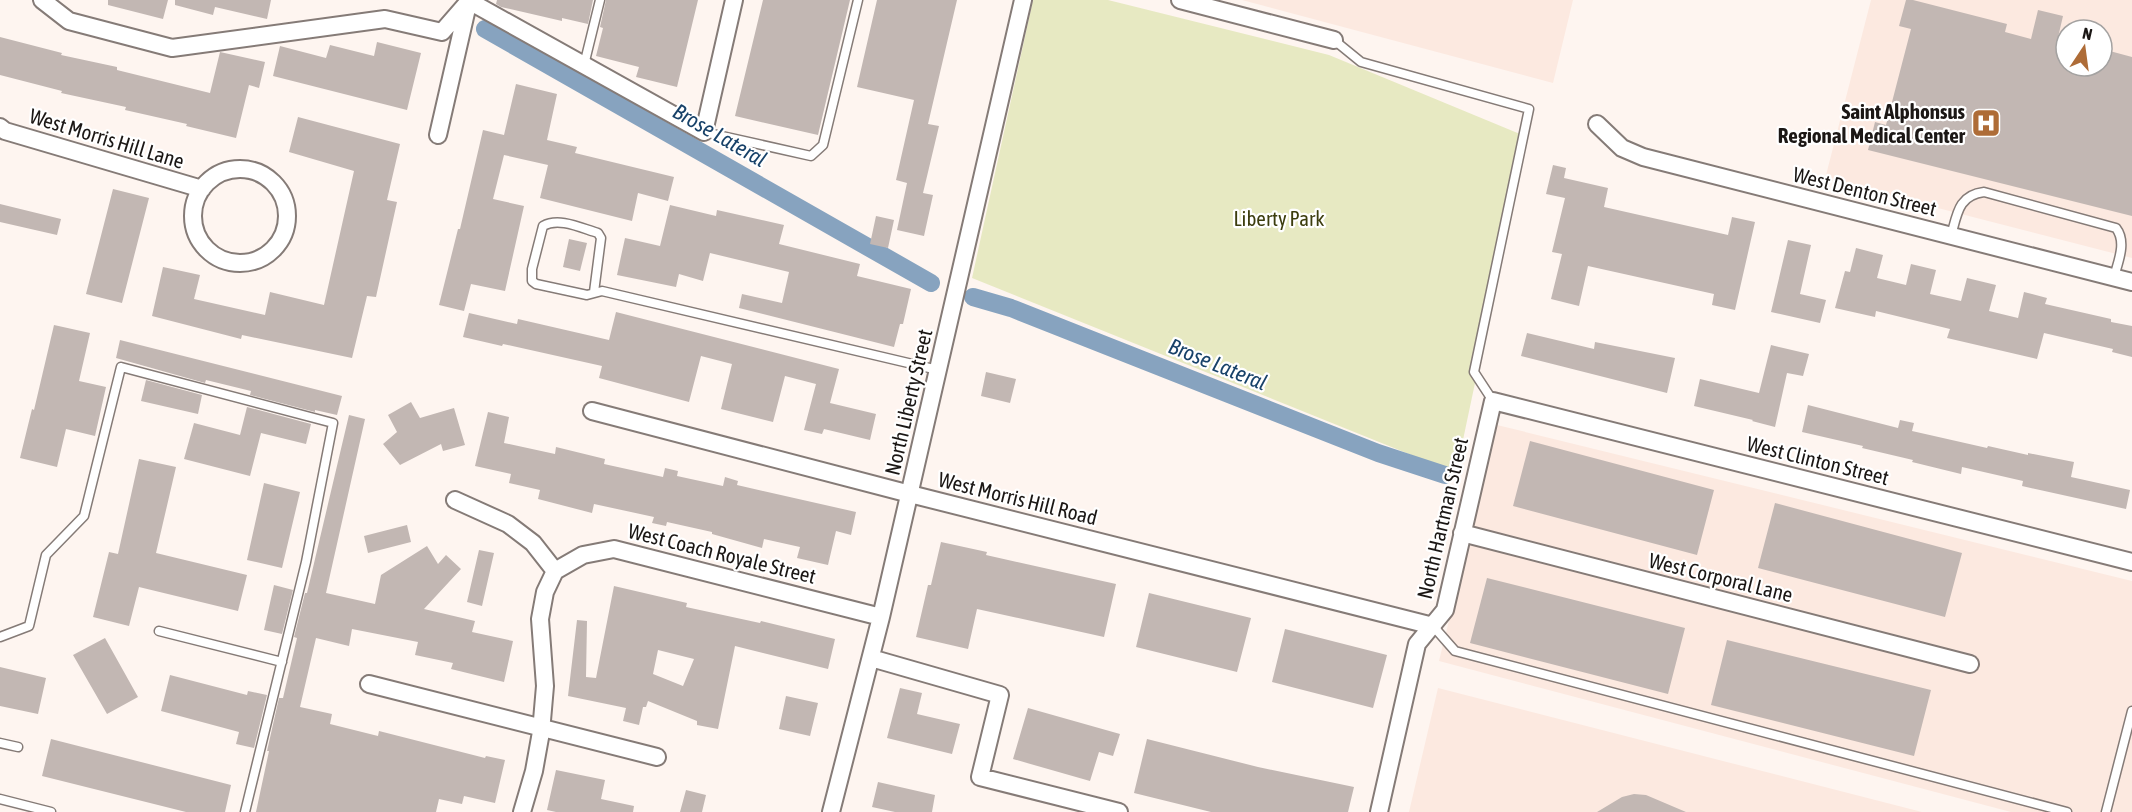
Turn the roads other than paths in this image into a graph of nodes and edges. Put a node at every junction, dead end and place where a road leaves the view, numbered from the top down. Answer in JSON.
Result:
{"nodes":[{"id":1,"x":42,"y":0,"type":"edge"},
{"id":2,"x":469,"y":0,"type":"edge"},
{"id":3,"x":600,"y":0,"type":"edge"},
{"id":4,"x":734,"y":0,"type":"edge"},
{"id":5,"x":858,"y":0,"type":"edge"},
{"id":6,"x":1023,"y":0,"type":"edge"},
{"id":7,"x":1180,"y":0,"type":"edge"},
{"id":8,"x":1220,"y":5,"type":"edge"},
{"id":9,"x":1334,"y":40,"type":"joint"},
{"id":10,"x":584,"y":65,"type":"junction"},
{"id":11,"x":1597,"y":124,"type":"dead end"},
{"id":12,"x":0,"y":127,"type":"edge"},
{"id":13,"x":704,"y":132,"type":"junction"},
{"id":14,"x":438,"y":135,"type":"dead end"},
{"id":15,"x":202,"y":189,"type":"junction"},
{"id":16,"x":1951,"y":236,"type":"junction"},
{"id":17,"x":2114,"y":277,"type":"junction"},
{"id":18,"x":2132,"y":282,"type":"edge"},
{"id":19,"x":594,"y":292,"type":"junction"},
{"id":20,"x":939,"y":370,"type":"junction"},
{"id":21,"x":1493,"y":401,"type":"junction"},
{"id":22,"x":591,"y":411,"type":"dead end"},
{"id":23,"x":910,"y":494,"type":"junction"},
{"id":24,"x":455,"y":500,"type":"dead end"},
{"id":25,"x":1462,"y":533,"type":"junction"},
{"id":26,"x":2132,"y":562,"type":"edge"},
{"id":27,"x":555,"y":571,"type":"junction"},
{"id":28,"x":881,"y":617,"type":"junction"},
{"id":29,"x":1433,"y":626,"type":"junction"},
{"id":30,"x":159,"y":631,"type":"dead end"},
{"id":31,"x":0,"y":637,"type":"edge"},
{"id":32,"x":871,"y":658,"type":"junction"},
{"id":33,"x":282,"y":663,"type":"junction"},
{"id":34,"x":1970,"y":664,"type":"dead end"},
{"id":35,"x":369,"y":684,"type":"dead end"},
{"id":36,"x":2132,"y":711,"type":"edge"},
{"id":37,"x":541,"y":728,"type":"junction"},
{"id":38,"x":0,"y":743,"type":"edge"},
{"id":39,"x":18,"y":747,"type":"dead end"},
{"id":40,"x":657,"y":757,"type":"dead end"},
{"id":41,"x":0,"y":799,"type":"edge"},
{"id":42,"x":51,"y":812,"type":"edge"},
{"id":43,"x":245,"y":812,"type":"edge"},
{"id":44,"x":522,"y":812,"type":"edge"},
{"id":45,"x":831,"y":812,"type":"edge"},
{"id":46,"x":1119,"y":812,"type":"edge"},
{"id":47,"x":1379,"y":812,"type":"edge"},
{"id":48,"x":2067,"y":812,"type":"edge"},
{"id":49,"x":2106,"y":812,"type":"edge"}],
"edges":[{"from":1,"to":2,"type":"street"},
{"from":2,"to":10,"type":"street"},
{"from":2,"to":14,"type":"street"},
{"from":3,"to":10,"type":"lane"},
{"from":4,"to":13,"type":"street"},
{"from":5,"to":13,"type":"lane"},
{"from":6,"to":20,"type":"street","name":"North Liberty Street"},
{"from":7,"to":8,"type":"street"},
{"from":8,"to":9,"type":"street"},
{"from":9,"to":21,"type":"lane"},
{"from":10,"to":13,"type":"street"},
{"from":11,"to":16,"type":"street","name":"West Denton Street"},
{"from":12,"to":15,"type":"street","name":"West Morris Hill Lane"},
{"from":15,"to":15,"type":"street","name":"West Morris Hill Lane"},
{"from":16,"to":17,"type":"street","name":"West Denton Street"},
{"from":16,"to":17,"type":"lane"},
{"from":17,"to":18,"type":"street","name":"West Denton Street"},
{"from":19,"to":19,"type":"lane"},
{"from":19,"to":20,"type":"lane"},
{"from":20,"to":23,"type":"street","name":"North Liberty Street"},
{"from":21,"to":25,"type":"street","name":"North Hartman Street"},
{"from":21,"to":26,"type":"street","name":"West Clinton Street"},
{"from":22,"to":23,"type":"street","name":"West Morris Hill Road"},
{"from":23,"to":28,"type":"street","name":"North Liberty Street"},
{"from":23,"to":29,"type":"street","name":"West Morris Hill Road"},
{"from":24,"to":27,"type":"street"},
{"from":25,"to":29,"type":"street","name":"North Hartman Street"},
{"from":25,"to":34,"type":"street","name":"West Corporal Lane"},
{"from":27,"to":28,"type":"street","name":"West Coach Royale Street"},
{"from":27,"to":37,"type":"street"},
{"from":28,"to":32,"type":"street","name":"North Liberty Street"},
{"from":29,"to":47,"type":"street","name":"North Hartman Street"},
{"from":29,"to":48,"type":"lane"},
{"from":30,"to":33,"type":"lane"},
{"from":31,"to":33,"type":"lane"},
{"from":32,"to":45,"type":"street","name":"North Liberty Street"},
{"from":32,"to":46,"type":"street"},
{"from":33,"to":43,"type":"lane"},
{"from":35,"to":37,"type":"street"},
{"from":36,"to":49,"type":"lane"},
{"from":37,"to":40,"type":"street"},
{"from":37,"to":44,"type":"street"},
{"from":38,"to":39,"type":"lane"},
{"from":41,"to":42,"type":"lane"}]}
